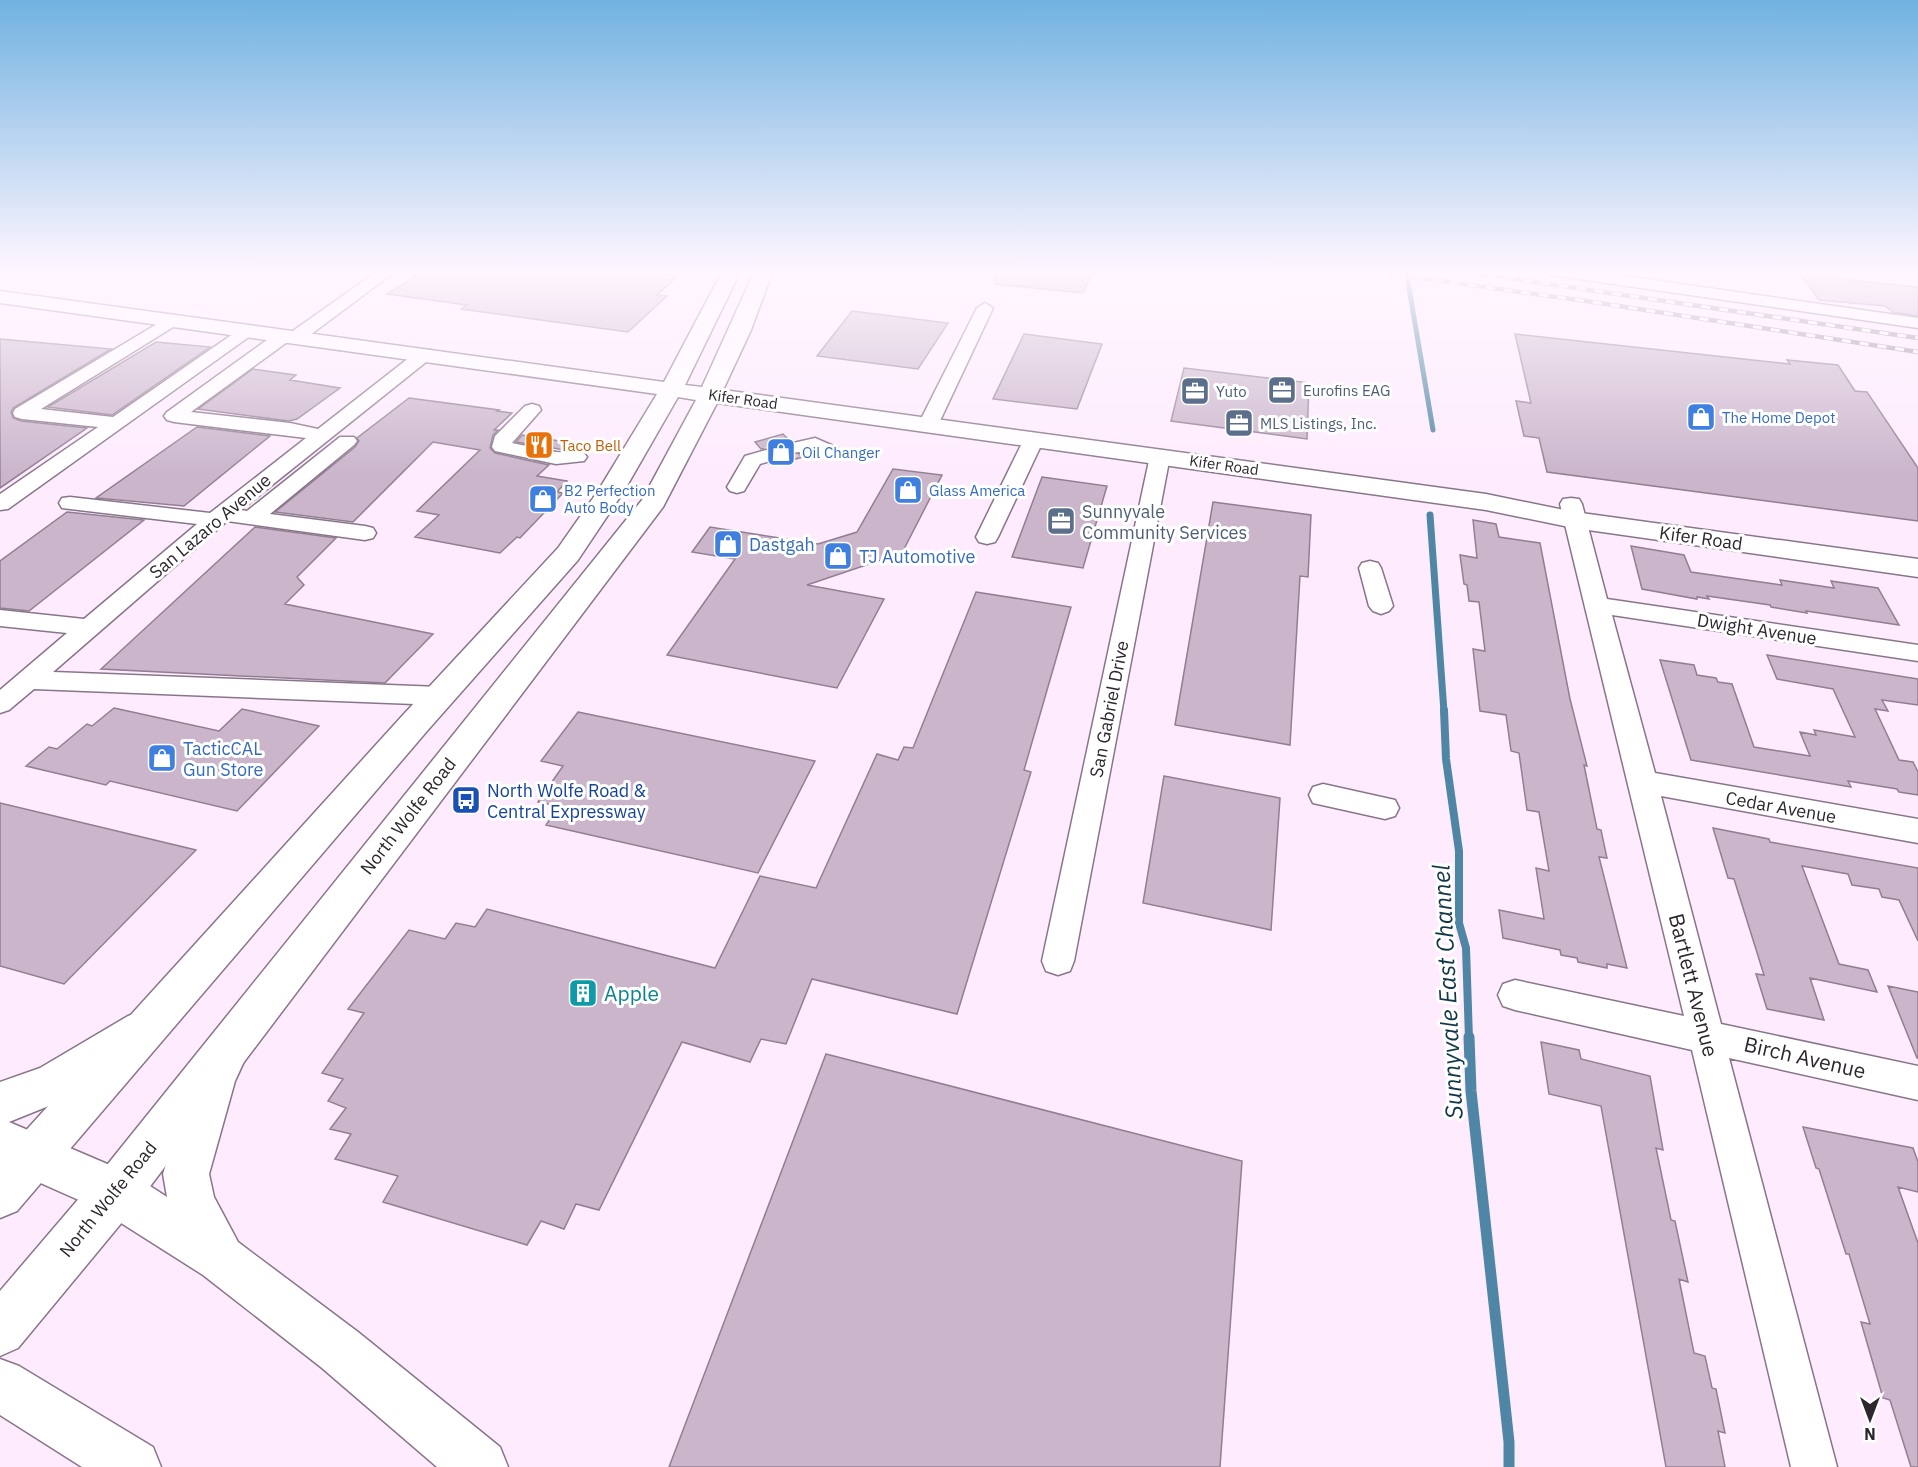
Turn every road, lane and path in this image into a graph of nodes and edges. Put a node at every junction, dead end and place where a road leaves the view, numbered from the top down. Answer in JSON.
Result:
{"nodes":[{"id":1,"x":142,"y":338,"type":"edge"},
{"id":2,"x":238,"y":338,"type":"edge"},
{"id":3,"x":286,"y":338,"type":"edge"},
{"id":4,"x":308,"y":338,"type":"edge"},
{"id":5,"x":698,"y":338,"type":"edge"},
{"id":6,"x":737,"y":338,"type":"edge"},
{"id":7,"x":970,"y":338,"type":"edge"},
{"id":8,"x":425,"y":354,"type":"junction"},
{"id":9,"x":672,"y":388,"type":"junction"},
{"id":10,"x":711,"y":395,"type":"junction"},
{"id":11,"x":532,"y":410,"type":"dead end"},
{"id":12,"x":117,"y":423,"type":"junction"},
{"id":13,"x":928,"y":425,"type":"junction"},
{"id":14,"x":320,"y":435,"type":"junction"},
{"id":15,"x":1034,"y":439,"type":"junction"},
{"id":16,"x":347,"y":441,"type":"dead end"},
{"id":17,"x":796,"y":448,"type":"tunnel mouth"},
{"id":18,"x":831,"y":452,"type":"dead end"},
{"id":19,"x":766,"y":456,"type":"tunnel mouth"},
{"id":20,"x":1160,"y":456,"type":"junction"},
{"id":21,"x":577,"y":457,"type":"dead end"},
{"id":22,"x":737,"y":487,"type":"dead end"},
{"id":23,"x":249,"y":493,"type":"junction"},
{"id":24,"x":277,"y":498,"type":"junction"},
{"id":25,"x":70,"y":503,"type":"dead end"},
{"id":26,"x":0,"y":504,"type":"edge"},
{"id":27,"x":1573,"y":512,"type":"junction"},
{"id":28,"x":219,"y":517,"type":"junction"},
{"id":29,"x":253,"y":517,"type":"junction"},
{"id":30,"x":365,"y":533,"type":"dead end"},
{"id":31,"x":987,"y":537,"type":"dead end"},
{"id":32,"x":1918,"y":549,"type":"edge"},
{"id":33,"x":1370,"y":568,"type":"dead end"},
{"id":34,"x":1918,"y":568,"type":"edge"},
{"id":35,"x":1596,"y":605,"type":"junction"},
{"id":36,"x":1381,"y":606,"type":"dead end"},
{"id":37,"x":0,"y":618,"type":"edge"},
{"id":38,"x":89,"y":628,"type":"junction"},
{"id":39,"x":1918,"y":653,"type":"edge"},
{"id":40,"x":29,"y":680,"type":"junction"},
{"id":41,"x":440,"y":696,"type":"junction"},
{"id":42,"x":0,"y":704,"type":"edge"},
{"id":43,"x":1643,"y":782,"type":"junction"},
{"id":44,"x":1323,"y":788,"type":"dead end"},
{"id":45,"x":1385,"y":800,"type":"dead end"},
{"id":46,"x":1918,"y":831,"type":"edge"},
{"id":47,"x":1058,"y":961,"type":"dead end"},
{"id":48,"x":1515,"y":995,"type":"dead end"},
{"id":49,"x":143,"y":1030,"type":"junction"},
{"id":50,"x":1706,"y":1035,"type":"junction"},
{"id":51,"x":231,"y":1044,"type":"junction"},
{"id":52,"x":1918,"y":1083,"type":"edge"},
{"id":53,"x":0,"y":1103,"type":"edge"},
{"id":54,"x":17,"y":1149,"type":"edge"},
{"id":55,"x":116,"y":1192,"type":"junction"},
{"id":56,"x":0,"y":1194,"type":"edge"},
{"id":57,"x":220,"y":1258,"type":"junction"},
{"id":58,"x":0,"y":1330,"type":"edge"},
{"id":59,"x":0,"y":1385,"type":"edge"},
{"id":60,"x":133,"y":1467,"type":"edge"},
{"id":61,"x":480,"y":1467,"type":"edge"},
{"id":62,"x":1814,"y":1467,"type":"edge"}],
"edges":[{"from":1,"to":12,"type":"street"},
{"from":2,"to":12,"type":"street"},
{"from":3,"to":14,"type":"street"},
{"from":4,"to":8,"type":"main road","name":"Kifer Road"},
{"from":5,"to":9,"type":"main road"},
{"from":6,"to":10,"type":"main road","name":"North Wolfe Road"},
{"from":7,"to":13,"type":"street"},
{"from":8,"to":9,"type":"main road","name":"Kifer Road"},
{"from":8,"to":14,"type":"street","name":"San Lazaro Avenue"},
{"from":9,"to":10,"type":"main road","name":"Kifer Road"},
{"from":9,"to":41,"type":"main road"},
{"from":10,"to":13,"type":"main road","name":"Kifer Road"},
{"from":10,"to":51,"type":"main road","name":"North Wolfe Road"},
{"from":11,"to":21,"type":"street"},
{"from":12,"to":26,"type":"street"},
{"from":13,"to":15,"type":"main road","name":"Kifer Road"},
{"from":14,"to":23,"type":"street","name":"San Lazaro Avenue"},
{"from":15,"to":20,"type":"main road","name":"Kifer Road"},
{"from":15,"to":31,"type":"street"},
{"from":16,"to":24,"type":"street"},
{"from":17,"to":18,"type":"street"},
{"from":19,"to":22,"type":"street"},
{"from":20,"to":27,"type":"main road","name":"Kifer Road"},
{"from":20,"to":47,"type":"street","name":"San Gabriel Drive"},
{"from":23,"to":24,"type":"street"},
{"from":23,"to":28,"type":"street","name":"San Lazaro Avenue"},
{"from":24,"to":29,"type":"street"},
{"from":25,"to":28,"type":"street"},
{"from":27,"to":32,"type":"main road","name":"Kifer Road"},
{"from":27,"to":34,"type":"main road","name":"Kifer Road"},
{"from":27,"to":35,"type":"street","name":"Bartlett Avenue"},
{"from":28,"to":29,"type":"street"},
{"from":28,"to":38,"type":"street","name":"San Lazaro Avenue"},
{"from":29,"to":30,"type":"street"},
{"from":33,"to":36,"type":"street"},
{"from":35,"to":39,"type":"street","name":"Dwight Avenue"},
{"from":35,"to":43,"type":"street","name":"Bartlett Avenue"},
{"from":37,"to":38,"type":"street"},
{"from":38,"to":40,"type":"street","name":"San Lazaro Avenue"},
{"from":40,"to":41,"type":"street"},
{"from":40,"to":42,"type":"street","name":"San Lazaro Avenue"},
{"from":41,"to":49,"type":"main road"},
{"from":43,"to":46,"type":"street","name":"Cedar Avenue"},
{"from":43,"to":50,"type":"street","name":"Bartlett Avenue"},
{"from":44,"to":45,"type":"street"},
{"from":48,"to":50,"type":"street","name":"Birch Avenue"},
{"from":49,"to":53,"type":"main road"},
{"from":49,"to":54,"type":"main road"},
{"from":50,"to":52,"type":"street","name":"Birch Avenue"},
{"from":50,"to":62,"type":"street","name":"Bartlett Avenue"},
{"from":51,"to":55,"type":"main road","name":"North Wolfe Road"},
{"from":51,"to":57,"type":"main road"},
{"from":54,"to":55,"type":"main road"},
{"from":54,"to":56,"type":"main road"},
{"from":55,"to":57,"type":"main road"},
{"from":55,"to":58,"type":"main road","name":"North Wolfe Road"},
{"from":57,"to":61,"type":"main road"},
{"from":59,"to":60,"type":"main road"}]}
